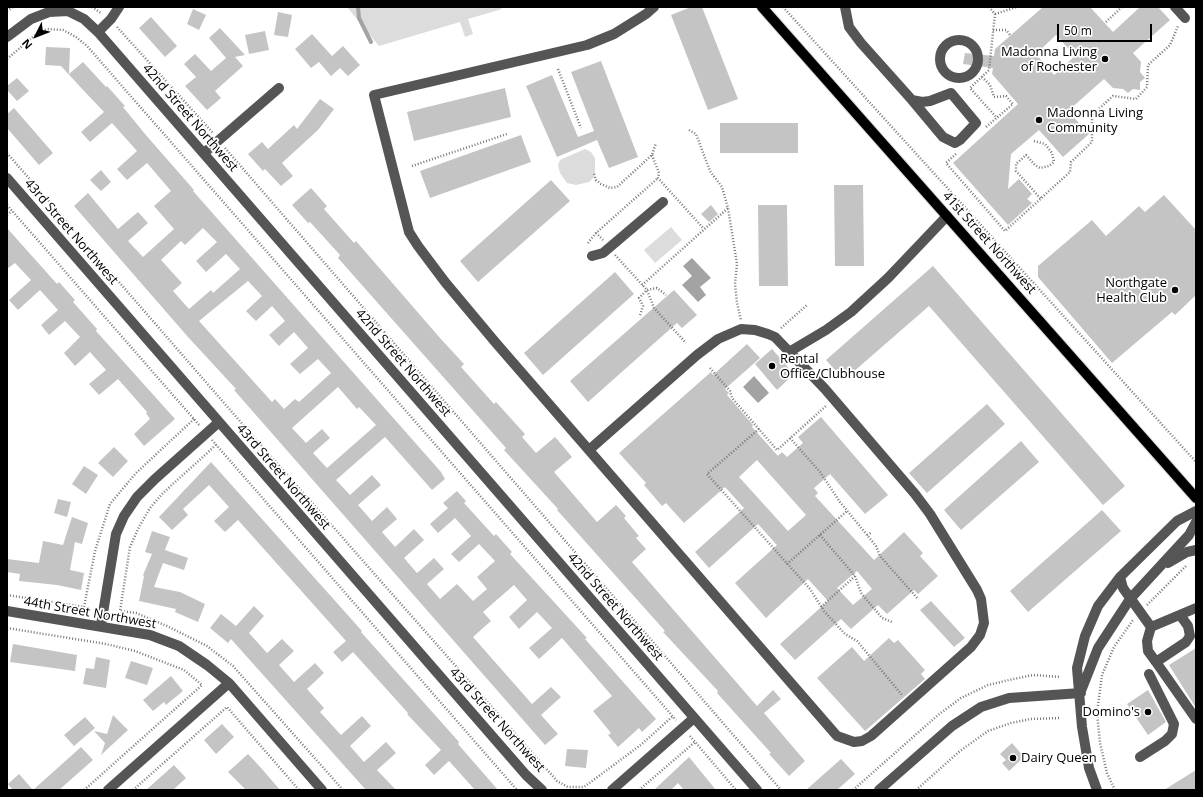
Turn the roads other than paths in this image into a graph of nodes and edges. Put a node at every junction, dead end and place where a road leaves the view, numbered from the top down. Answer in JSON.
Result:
{"nodes":[{"id":1,"x":119,"y":7,"type":"edge"},
{"id":2,"x":654,"y":7,"type":"edge"},
{"id":3,"x":762,"y":7,"type":"edge"},
{"id":4,"x":845,"y":7,"type":"edge"},
{"id":5,"x":1175,"y":7,"type":"edge"},
{"id":6,"x":1182,"y":20,"type":"road end"},
{"id":7,"x":98,"y":32,"type":"junction"},
{"id":8,"x":7,"y":37,"type":"edge"},
{"id":9,"x":954,"y":77,"type":"dead end"},
{"id":10,"x":279,"y":88,"type":"dead end"},
{"id":11,"x":951,"y":93,"type":"junction"},
{"id":12,"x":912,"y":100,"type":"junction"},
{"id":13,"x":204,"y":153,"type":"junction"},
{"id":14,"x":9,"y":185,"type":"edge"},
{"id":15,"x":662,"y":202,"type":"dead end"},
{"id":16,"x":947,"y":216,"type":"junction"},
{"id":17,"x":592,"y":256,"type":"dead end"},
{"id":18,"x":789,"y":352,"type":"junction"},
{"id":19,"x":219,"y":422,"type":"junction"},
{"id":20,"x":590,"y":450,"type":"junction"},
{"id":21,"x":1196,"y":498,"type":"edge"},
{"id":22,"x":1196,"y":511,"type":"edge"},
{"id":23,"x":1196,"y":522,"type":"edge"},
{"id":24,"x":1196,"y":550,"type":"edge"},
{"id":25,"x":1151,"y":576,"type":"junction"},
{"id":26,"x":1120,"y":577,"type":"junction"},
{"id":27,"x":1130,"y":599,"type":"junction"},
{"id":28,"x":1196,"y":608,"type":"edge"},
{"id":29,"x":7,"y":611,"type":"edge"},
{"id":30,"x":1180,"y":614,"type":"junction"},
{"id":31,"x":101,"y":625,"type":"junction"},
{"id":32,"x":1151,"y":627,"type":"junction"},
{"id":33,"x":1156,"y":662,"type":"junction"},
{"id":34,"x":1149,"y":674,"type":"dead end"},
{"id":35,"x":229,"y":684,"type":"junction"},
{"id":36,"x":1081,"y":693,"type":"junction"},
{"id":37,"x":694,"y":718,"type":"junction"},
{"id":38,"x":1196,"y":719,"type":"edge"},
{"id":39,"x":1140,"y":757,"type":"dead end"},
{"id":40,"x":108,"y":790,"type":"edge"},
{"id":41,"x":322,"y":790,"type":"edge"},
{"id":42,"x":542,"y":790,"type":"edge"},
{"id":43,"x":612,"y":790,"type":"edge"},
{"id":44,"x":757,"y":790,"type":"edge"},
{"id":45,"x":879,"y":790,"type":"edge"},
{"id":46,"x":1097,"y":790,"type":"edge"}],
"edges":[{"from":1,"to":7,"type":"street"},
{"from":2,"to":20,"type":"street"},
{"from":3,"to":16,"type":"main road","name":"41st Street Northwest"},
{"from":4,"to":12,"type":"street"},
{"from":5,"to":6,"type":"street"},
{"from":7,"to":8,"type":"street","name":"42nd Street Northwest"},
{"from":7,"to":13,"type":"street","name":"42nd Street Northwest"},
{"from":9,"to":11,"type":"street"},
{"from":10,"to":13,"type":"street"},
{"from":11,"to":12,"type":"street"},
{"from":11,"to":12,"type":"street"},
{"from":13,"to":37,"type":"street","name":"42nd Street Northwest"},
{"from":14,"to":19,"type":"street","name":"43rd Street Northwest"},
{"from":15,"to":17,"type":"street"},
{"from":16,"to":18,"type":"street"},
{"from":16,"to":21,"type":"main road","name":"41st Street Northwest"},
{"from":18,"to":20,"type":"street"},
{"from":18,"to":20,"type":"street"},
{"from":19,"to":31,"type":"street"},
{"from":19,"to":42,"type":"street","name":"43rd Street Northwest"},
{"from":22,"to":26,"type":"street"},
{"from":23,"to":25,"type":"street"},
{"from":24,"to":25,"type":"street"},
{"from":25,"to":27,"type":"street"},
{"from":26,"to":27,"type":"street"},
{"from":26,"to":36,"type":"street"},
{"from":27,"to":32,"type":"street"},
{"from":27,"to":36,"type":"street"},
{"from":28,"to":30,"type":"street"},
{"from":29,"to":31,"type":"street","name":"44th Street Northwest"},
{"from":30,"to":32,"type":"street"},
{"from":30,"to":33,"type":"street"},
{"from":31,"to":35,"type":"street","name":"44th Street Northwest"},
{"from":32,"to":33,"type":"street"},
{"from":33,"to":38,"type":"street"},
{"from":34,"to":39,"type":"street"},
{"from":35,"to":40,"type":"street"},
{"from":35,"to":41,"type":"street","name":"44th Street Northwest"},
{"from":36,"to":45,"type":"street"},
{"from":36,"to":46,"type":"street"},
{"from":37,"to":43,"type":"street"},
{"from":37,"to":44,"type":"street","name":"42nd Street Northwest"}]}
